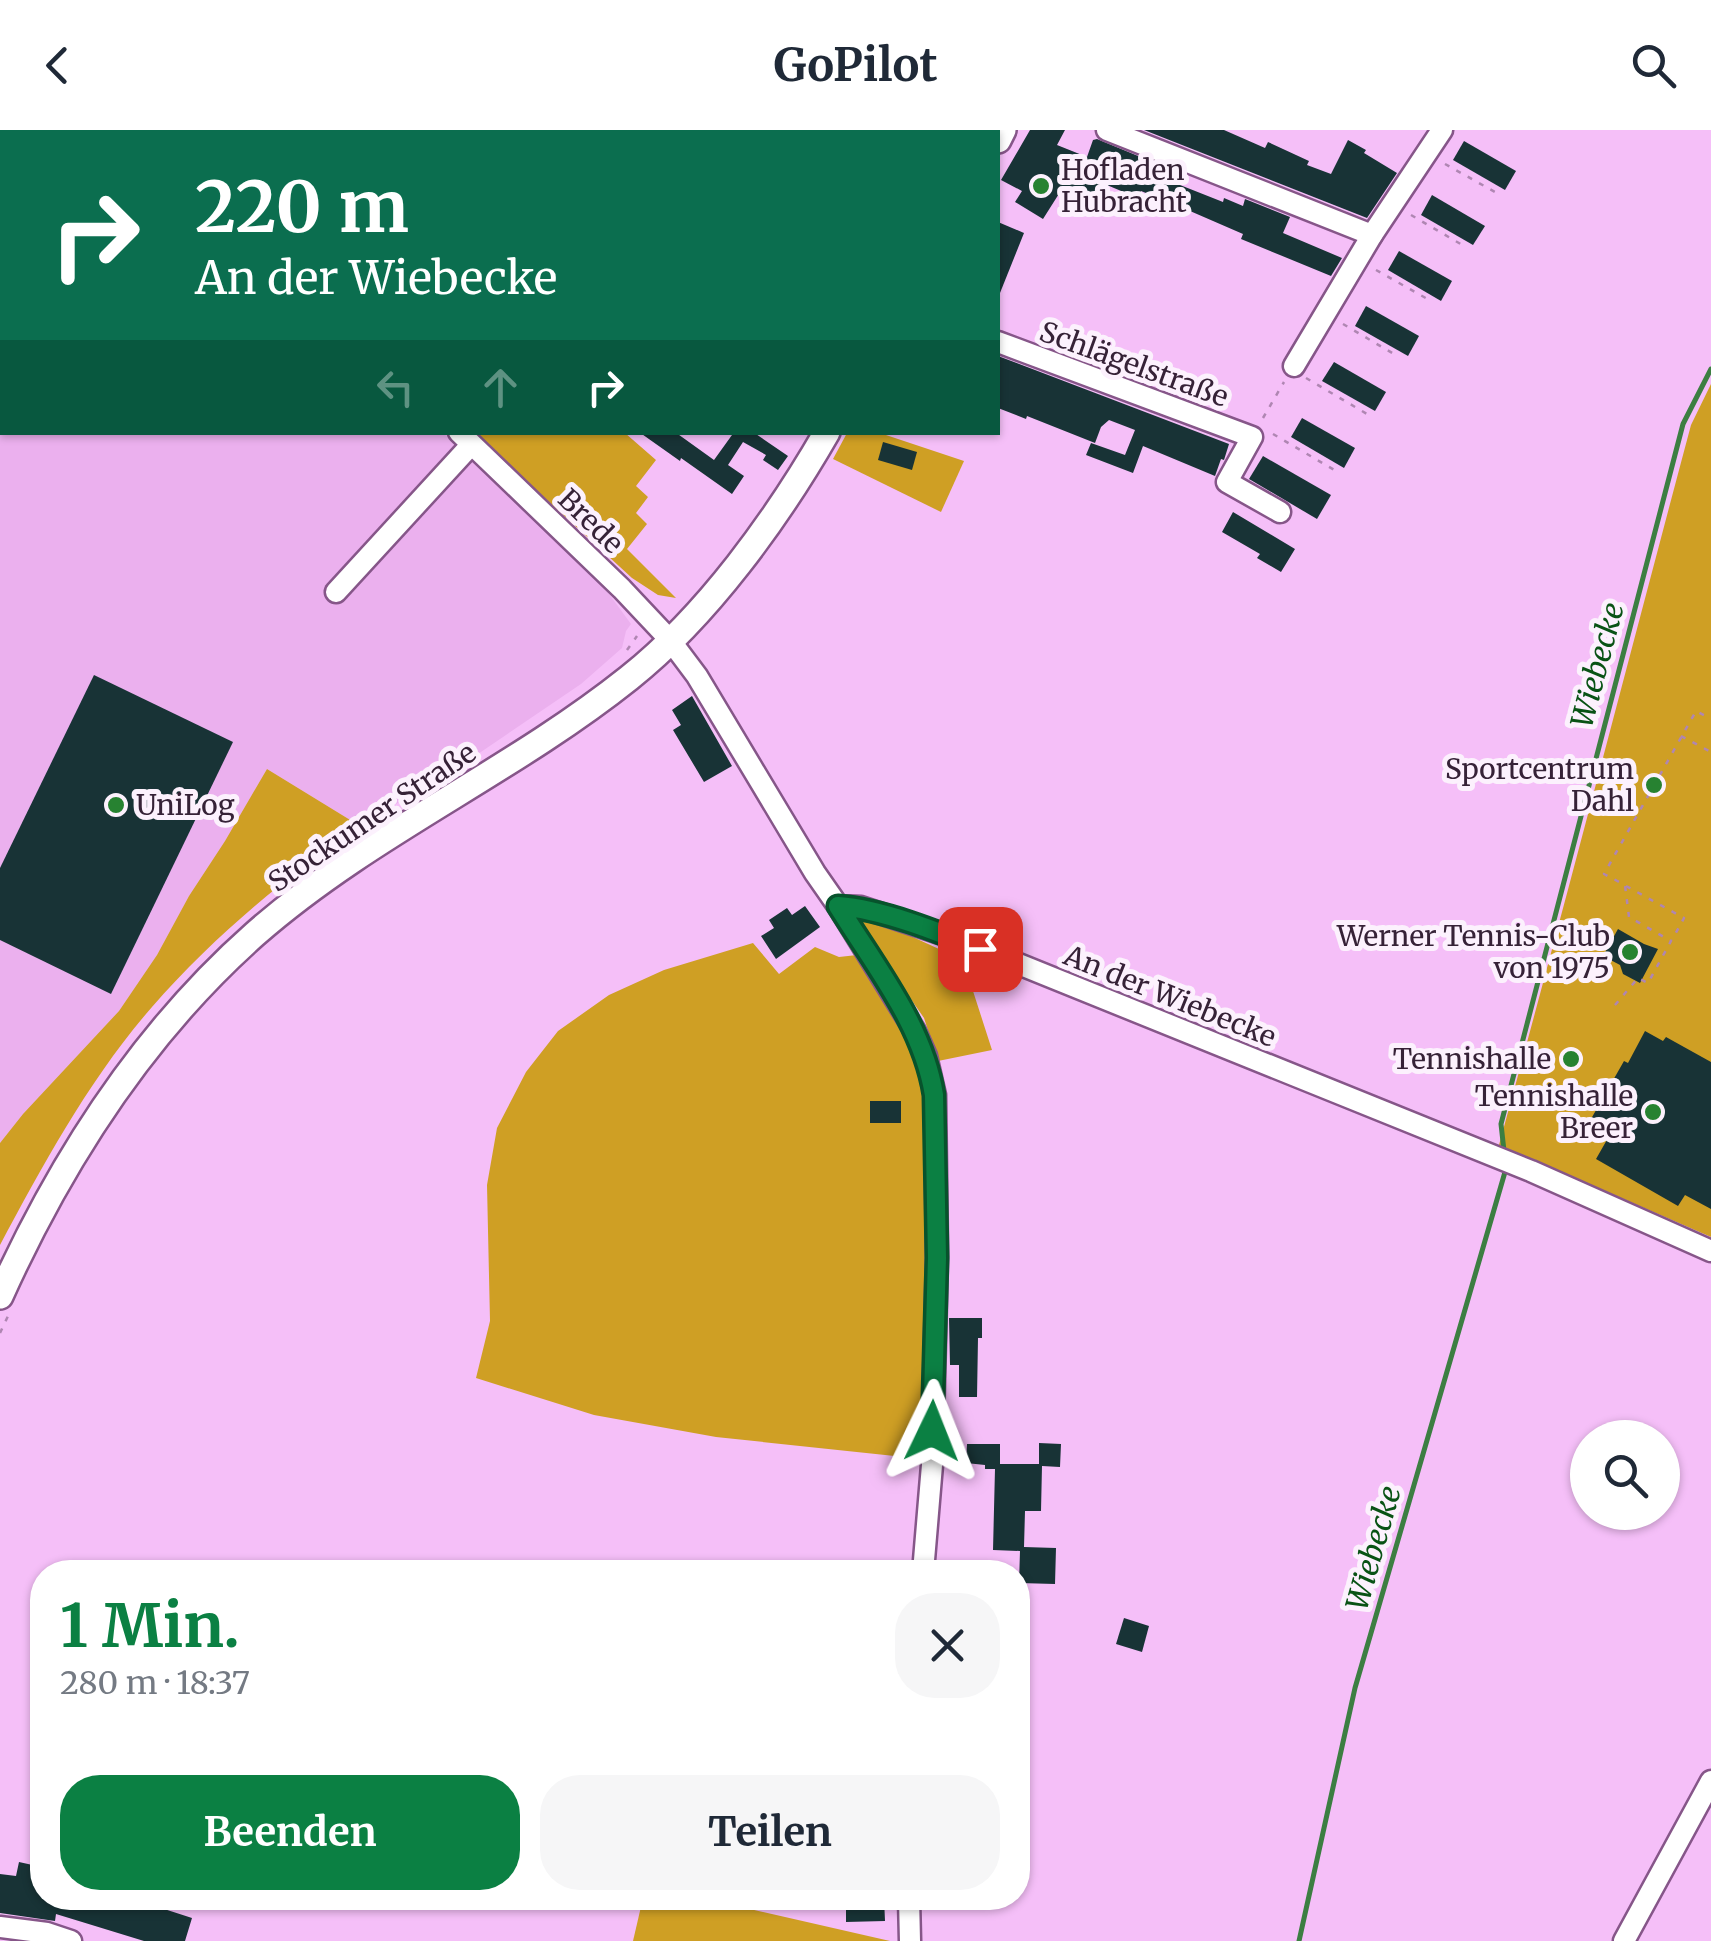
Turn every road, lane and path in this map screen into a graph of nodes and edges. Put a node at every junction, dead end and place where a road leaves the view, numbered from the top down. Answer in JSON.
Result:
{"nodes":[{"id":1,"x":1107,"y":130,"type":"edge"},
{"id":2,"x":1442,"y":130,"type":"edge"},
{"id":3,"x":1427,"y":153,"type":"junction"},
{"id":4,"x":1495,"y":192,"type":"dead end"},
{"id":5,"x":1392,"y":204,"type":"junction"},
{"id":6,"x":1372,"y":235,"type":"junction"},
{"id":7,"x":1464,"y":246,"type":"dead end"},
{"id":8,"x":1358,"y":259,"type":"junction"},
{"id":9,"x":1431,"y":301,"type":"dead end"},
{"id":10,"x":1325,"y":314,"type":"junction"},
{"id":11,"x":1000,"y":343,"type":"edge"},
{"id":12,"x":1399,"y":357,"type":"dead end"},
{"id":13,"x":1293,"y":368,"type":"junction"},
{"id":14,"x":1367,"y":414,"type":"dead end"},
{"id":15,"x":1255,"y":431,"type":"junction"},
{"id":16,"x":825,"y":435,"type":"edge"},
{"id":17,"x":465,"y":439,"type":"edge"},
{"id":18,"x":1336,"y":471,"type":"dead end"},
{"id":19,"x":1280,"y":512,"type":"dead end"},
{"id":20,"x":336,"y":592,"type":"dead end"},
{"id":21,"x":670,"y":640,"type":"junction"},
{"id":22,"x":1711,"y":719,"type":"edge"},
{"id":23,"x":1682,"y":736,"type":"junction"},
{"id":24,"x":1711,"y":752,"type":"edge"},
{"id":25,"x":1624,"y":885,"type":"junction"},
{"id":26,"x":838,"y":906,"type":"junction"},
{"id":27,"x":1672,"y":941,"type":"junction"},
{"id":28,"x":1614,"y":1006,"type":"dead end"},
{"id":29,"x":1711,"y":1252,"type":"edge"},
{"id":30,"x":6,"y":1301,"type":"edge"},
{"id":31,"x":0,"y":1333,"type":"edge"},
{"id":32,"x":924,"y":1560,"type":"edge"},
{"id":33,"x":1711,"y":1782,"type":"edge"},
{"id":34,"x":909,"y":1910,"type":"edge"},
{"id":35,"x":0,"y":1926,"type":"edge"},
{"id":36,"x":71,"y":1941,"type":"edge"},
{"id":37,"x":910,"y":1941,"type":"edge"},
{"id":38,"x":1624,"y":1941,"type":"edge"}],
"edges":[{"from":1,"to":6,"type":"street"},
{"from":2,"to":3,"type":"street"},
{"from":3,"to":4,"type":"path"},
{"from":3,"to":5,"type":"street"},
{"from":5,"to":6,"type":"street"},
{"from":5,"to":7,"type":"path"},
{"from":6,"to":8,"type":"street"},
{"from":8,"to":9,"type":"path"},
{"from":8,"to":10,"type":"street"},
{"from":10,"to":12,"type":"path"},
{"from":10,"to":13,"type":"street"},
{"from":11,"to":15,"type":"street","name":"Schlägelstraße"},
{"from":13,"to":14,"type":"path"},
{"from":13,"to":15,"type":"path"},
{"from":15,"to":18,"type":"path"},
{"from":15,"to":19,"type":"street"},
{"from":16,"to":21,"type":"main road","name":"Stockumer Straße"},
{"from":17,"to":20,"type":"street","name":"Brede"},
{"from":17,"to":21,"type":"street","name":"Brede"},
{"from":21,"to":26,"type":"street"},
{"from":21,"to":30,"type":"main road","name":"Stockumer Straße"},
{"from":22,"to":23,"type":"path"},
{"from":23,"to":24,"type":"path"},
{"from":23,"to":25,"type":"path"},
{"from":25,"to":27,"type":"path"},
{"from":25,"to":27,"type":"path"},
{"from":26,"to":29,"type":"street","name":"An der Wiebecke"},
{"from":26,"to":32,"type":"street"},
{"from":27,"to":28,"type":"path"},
{"from":30,"to":31,"type":"path"},
{"from":33,"to":38,"type":"street"},
{"from":34,"to":37,"type":"street"},
{"from":35,"to":36,"type":"street"}]}
